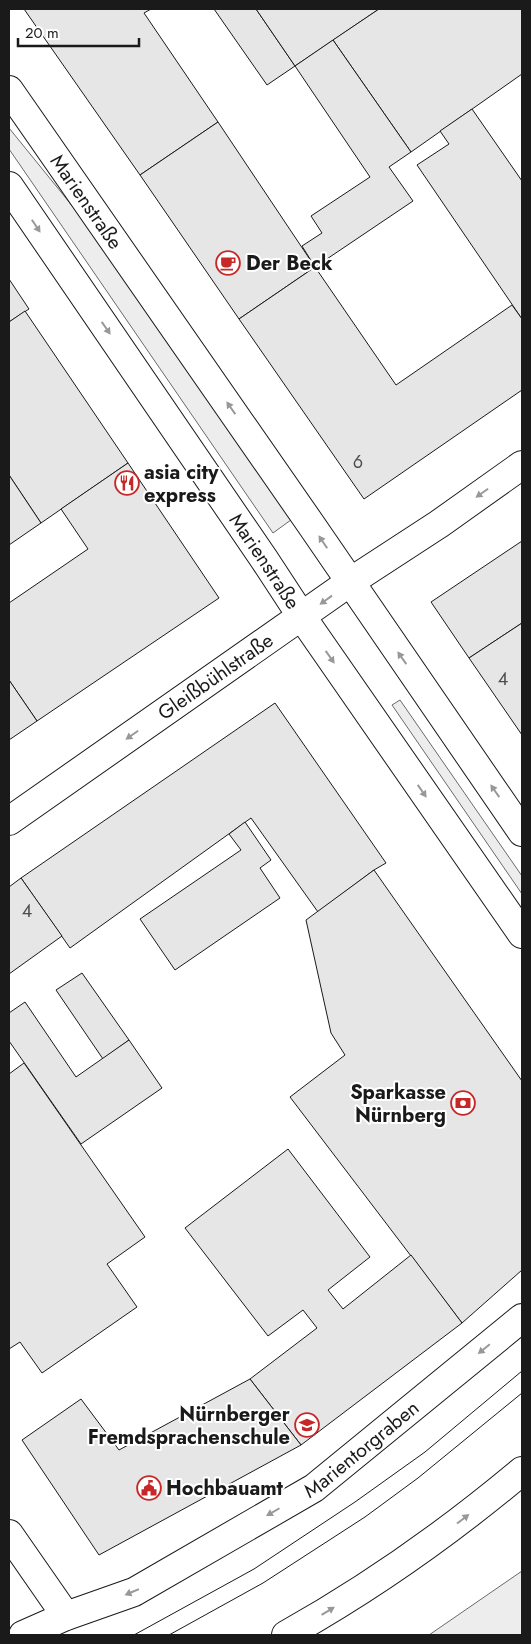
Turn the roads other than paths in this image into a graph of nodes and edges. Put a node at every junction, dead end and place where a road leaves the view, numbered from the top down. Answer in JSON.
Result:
{"nodes":[{"id":1,"x":9,"y":90,"type":"edge"},
{"id":2,"x":9,"y":186,"type":"edge"},
{"id":3,"x":522,"y":465,"type":"edge"},
{"id":4,"x":350,"y":582,"type":"junction"},
{"id":5,"x":302,"y":617,"type":"junction"},
{"id":6,"x":9,"y":820,"type":"edge"},
{"id":7,"x":522,"y":832,"type":"edge"},
{"id":8,"x":522,"y":934,"type":"edge"},
{"id":9,"x":522,"y":1318,"type":"edge"},
{"id":10,"x":522,"y":1471,"type":"edge"},
{"id":11,"x":9,"y":1534,"type":"edge"},
{"id":12,"x":66,"y":1616,"type":"junction"},
{"id":13,"x":301,"y":1632,"type":"edge"},
{"id":14,"x":23,"y":1635,"type":"edge"}],
"edges":[{"from":4,"to":1,"type":"main road","name":"Marienstraße","one_way":true},
{"from":2,"to":5,"type":"main road","name":"Marienstraße","one_way":true},
{"from":3,"to":4,"type":"main road","name":"Gleißbühlstraße","one_way":true},
{"from":4,"to":5,"type":"main road","name":"Gleißbühlstraße","one_way":true},
{"from":7,"to":4,"type":"main road","name":"Marienstraße","one_way":true},
{"from":5,"to":6,"type":"main road","name":"Gleißbühlstraße","one_way":true},
{"from":5,"to":8,"type":"main road","name":"Marienstraße","one_way":true},
{"from":9,"to":12,"type":"main road","name":"Marientorgraben","one_way":true},
{"from":13,"to":10,"type":"main road","one_way":true},
{"from":11,"to":12,"type":"main road"},
{"from":12,"to":14,"type":"main road","name":"Marientorgraben"}]}
